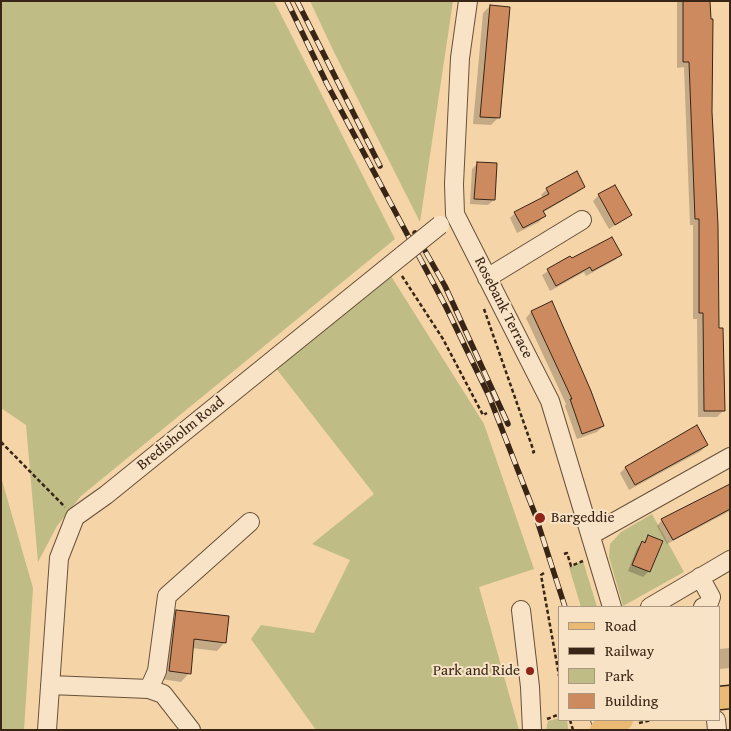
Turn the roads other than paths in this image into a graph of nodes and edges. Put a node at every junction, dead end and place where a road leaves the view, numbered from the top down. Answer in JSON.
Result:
{"nodes":[{"id":1,"x":468,"y":1,"type":"edge"},
{"id":2,"x":455,"y":214,"type":"junction"},
{"id":3,"x":582,"y":220,"type":"dead end"},
{"id":4,"x":490,"y":284,"type":"junction"},
{"id":5,"x":730,"y":457,"type":"edge"},
{"id":6,"x":250,"y":522,"type":"dead end"},
{"id":7,"x":591,"y":534,"type":"junction"},
{"id":8,"x":730,"y":560,"type":"edge"},
{"id":9,"x":700,"y":577,"type":"junction"},
{"id":10,"x":612,"y":606,"type":"edge"},
{"id":11,"x":652,"y":606,"type":"edge"},
{"id":12,"x":706,"y":606,"type":"edge"},
{"id":13,"x":521,"y":610,"type":"dead end"},
{"id":14,"x":50,"y":685,"type":"junction"},
{"id":15,"x":150,"y":689,"type":"junction"},
{"id":16,"x":620,"y":721,"type":"edge"},
{"id":17,"x":46,"y":730,"type":"edge"},
{"id":18,"x":191,"y":730,"type":"edge"},
{"id":19,"x":532,"y":730,"type":"edge"},
{"id":20,"x":601,"y":730,"type":"edge"}],
"edges":[{"from":1,"to":2,"type":"street","name":"Rosebank Terrace"},
{"from":2,"to":4,"type":"street","name":"Rosebank Terrace"},
{"from":2,"to":14,"type":"street","name":"Bredisholm Road","bridge":true},
{"from":3,"to":4,"type":"street"},
{"from":4,"to":7,"type":"street","name":"Rosebank Terrace"},
{"from":5,"to":7,"type":"street"},
{"from":6,"to":15,"type":"street"},
{"from":7,"to":10,"type":"street","name":"Rosebank Terrace"},
{"from":8,"to":9,"type":"street"},
{"from":9,"to":11,"type":"street"},
{"from":9,"to":12,"type":"street"},
{"from":13,"to":19,"type":"street"},
{"from":14,"to":15,"type":"street"},
{"from":14,"to":17,"type":"street"},
{"from":15,"to":18,"type":"street"},
{"from":16,"to":20,"type":"main road","bridge":true}]}
